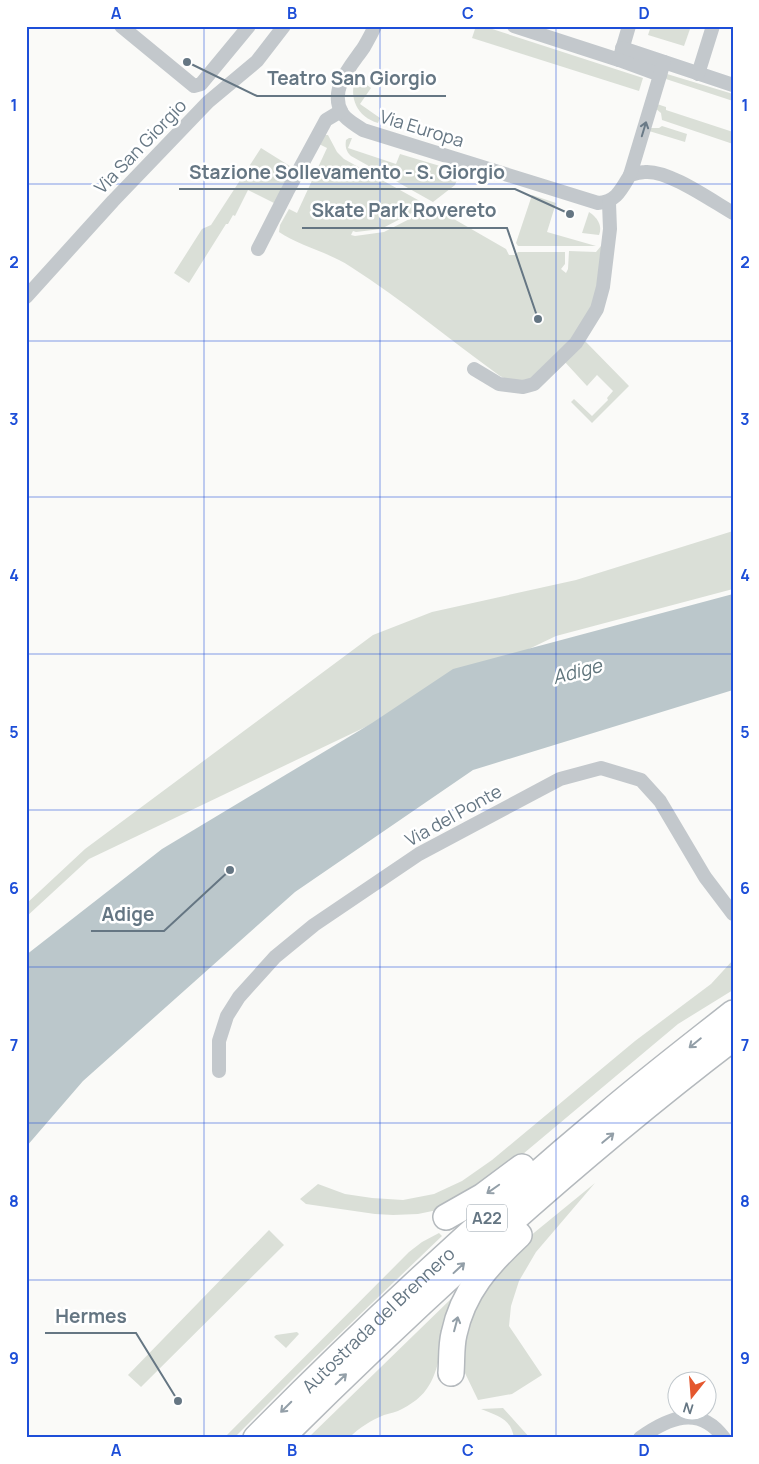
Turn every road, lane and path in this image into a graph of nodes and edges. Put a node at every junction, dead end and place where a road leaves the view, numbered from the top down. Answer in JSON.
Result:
{"nodes":[{"id":1,"x":121,"y":26,"type":"edge"},
{"id":2,"x":249,"y":26,"type":"edge"},
{"id":3,"x":375,"y":26,"type":"edge"},
{"id":4,"x":514,"y":26,"type":"edge"},
{"id":5,"x":630,"y":26,"type":"edge"},
{"id":6,"x":713,"y":26,"type":"edge"},
{"id":7,"x":282,"y":27,"type":"edge"},
{"id":8,"x":616,"y":55,"type":"junction"},
{"id":9,"x":662,"y":68,"type":"junction"},
{"id":10,"x":698,"y":74,"type":"junction"},
{"id":11,"x":733,"y":85,"type":"edge"},
{"id":12,"x":342,"y":113,"type":"junction"},
{"id":13,"x":630,"y":175,"type":"junction"},
{"id":14,"x":609,"y":203,"type":"junction"},
{"id":15,"x":733,"y":213,"type":"edge"},
{"id":16,"x":258,"y":249,"type":"dead end"},
{"id":17,"x":26,"y":297,"type":"edge"},
{"id":18,"x":474,"y":369,"type":"dead end"},
{"id":19,"x":733,"y":914,"type":"edge"},
{"id":20,"x":733,"y":1013,"type":"edge"},
{"id":21,"x":733,"y":1038,"type":"edge"},
{"id":22,"x":219,"y":1071,"type":"dead end"},
{"id":23,"x":606,"y":1114,"type":"junction"},
{"id":24,"x":581,"y":1161,"type":"junction"},
{"id":25,"x":446,"y":1217,"type":"dead end"},
{"id":26,"x":451,"y":1373,"type":"dead end"},
{"id":27,"x":256,"y":1438,"type":"edge"},
{"id":28,"x":281,"y":1438,"type":"edge"},
{"id":29,"x":640,"y":1438,"type":"edge"},
{"id":30,"x":724,"y":1438,"type":"edge"}],
"edges":[{"from":1,"to":2,"type":"street"},
{"from":3,"to":12,"type":"street"},
{"from":4,"to":8,"type":"street"},
{"from":5,"to":8,"type":"street"},
{"from":6,"to":10,"type":"street"},
{"from":7,"to":17,"type":"street","name":"Via San Giorgio"},
{"from":8,"to":9,"type":"street"},
{"from":9,"to":10,"type":"street"},
{"from":13,"to":9,"type":"street","one_way":true},
{"from":10,"to":11,"type":"street"},
{"from":12,"to":14,"type":"street","name":"Via Europa"},
{"from":12,"to":16,"type":"street"},
{"from":13,"to":14,"type":"street"},
{"from":13,"to":15,"type":"street"},
{"from":14,"to":18,"type":"street"},
{"from":19,"to":22,"type":"street","name":"Via del Ponte"},
{"from":20,"to":23,"type":"highway","name":"Autostrada del Brennero","number":"A22","one_way":true},
{"from":24,"to":21,"type":"highway","name":"Autostrada del Brennero","number":"A22","one_way":true},
{"from":23,"to":25,"type":"highway","one_way":true},
{"from":23,"to":27,"type":"highway","name":"Autostrada del Brennero","number":"A22","one_way":true},
{"from":26,"to":24,"type":"highway","one_way":true},
{"from":28,"to":24,"type":"highway","name":"Autostrada del Brennero","number":"A22","one_way":true},
{"from":29,"to":30,"type":"street"}]}
